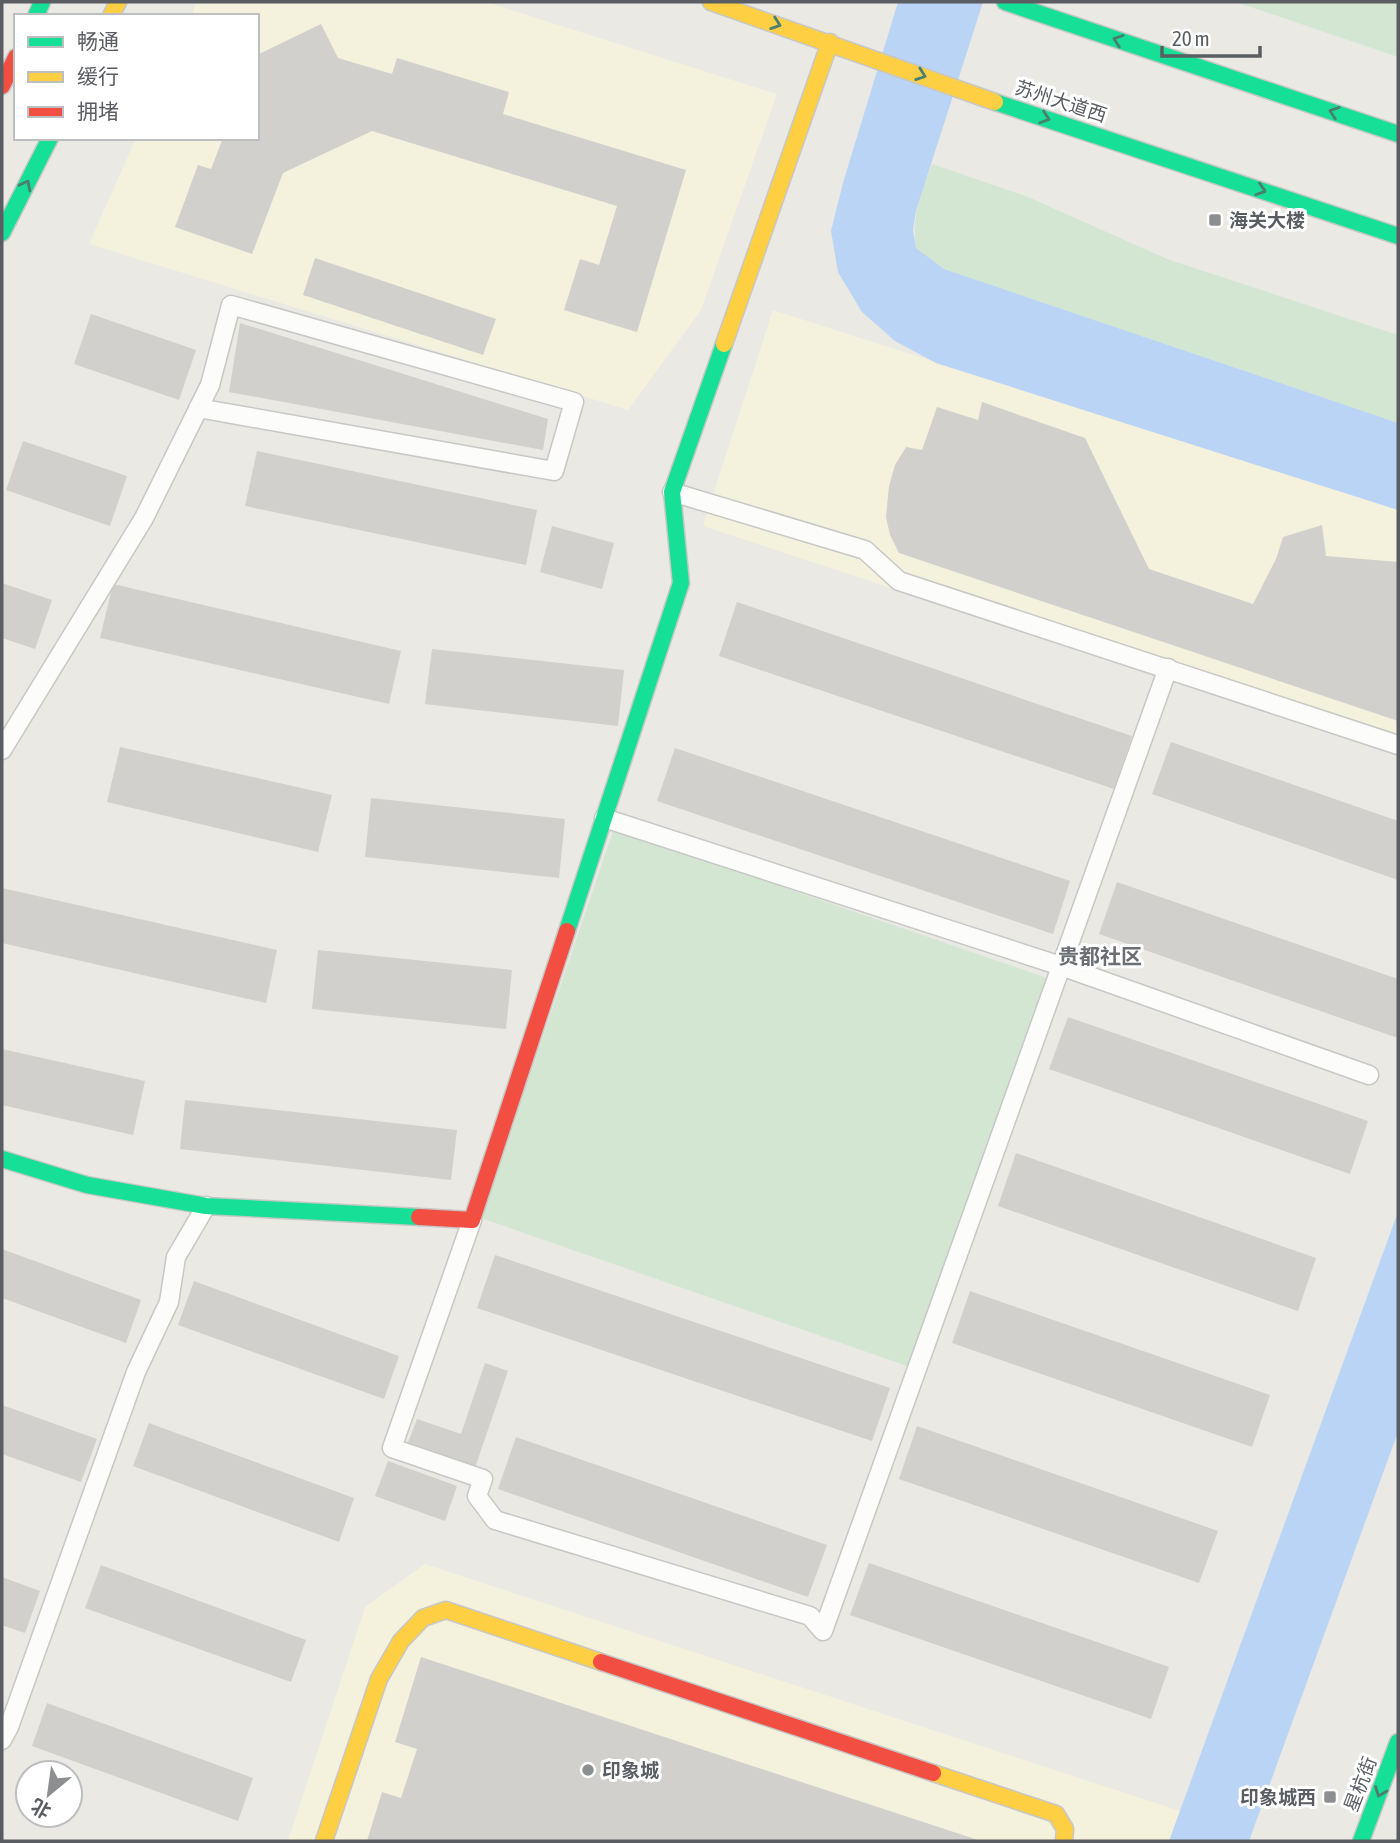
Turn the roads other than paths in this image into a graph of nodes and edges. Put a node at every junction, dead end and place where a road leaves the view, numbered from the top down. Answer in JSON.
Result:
{"nodes":[{"id":1,"x":711,"y":2,"type":"edge"},
{"id":2,"x":1005,"y":2,"type":"edge"},
{"id":3,"x":830,"y":42,"type":"junction"},
{"id":4,"x":14,"y":61,"type":"edge"},
{"id":5,"x":2,"y":86,"type":"edge"},
{"id":6,"x":1398,"y":134,"type":"edge"},
{"id":7,"x":50,"y":140,"type":"edge"},
{"id":8,"x":2,"y":233,"type":"edge"},
{"id":9,"x":1398,"y":236,"type":"edge"},
{"id":10,"x":198,"y":408,"type":"junction"},
{"id":11,"x":672,"y":492,"type":"junction"},
{"id":12,"x":1168,"y":668,"type":"junction"},
{"id":13,"x":1398,"y":745,"type":"edge"},
{"id":14,"x":2,"y":750,"type":"edge"},
{"id":15,"x":604,"y":818,"type":"junction"},
{"id":16,"x":1061,"y":965,"type":"junction"},
{"id":17,"x":1369,"y":1075,"type":"dead end"},
{"id":18,"x":2,"y":1159,"type":"edge"},
{"id":19,"x":206,"y":1206,"type":"junction"},
{"id":20,"x":472,"y":1220,"type":"junction"},
{"id":21,"x":2,"y":1740,"type":"edge"},
{"id":22,"x":1398,"y":1742,"type":"edge"},
{"id":23,"x":324,"y":1841,"type":"edge"},
{"id":24,"x":1065,"y":1841,"type":"edge"},
{"id":25,"x":1361,"y":1841,"type":"edge"}],
"edges":[{"from":1,"to":3,"type":"street","name":"苏州大道西","one_way":true},
{"from":6,"to":2,"type":"street","one_way":true},
{"from":3,"to":9,"type":"street","name":"苏州大道西","one_way":true},
{"from":3,"to":11,"type":"street"},
{"from":4,"to":5,"type":"street"},
{"from":8,"to":7,"type":"street","one_way":true},
{"from":10,"to":10,"type":"lane"},
{"from":10,"to":14,"type":"lane"},
{"from":11,"to":12,"type":"lane"},
{"from":11,"to":15,"type":"street"},
{"from":12,"to":13,"type":"lane"},
{"from":12,"to":16,"type":"lane"},
{"from":15,"to":16,"type":"lane"},
{"from":15,"to":20,"type":"street"},
{"from":16,"to":17,"type":"lane"},
{"from":16,"to":20,"type":"lane"},
{"from":18,"to":19,"type":"street"},
{"from":19,"to":20,"type":"street"},
{"from":19,"to":21,"type":"lane"},
{"from":22,"to":25,"type":"street","name":"星杭街","one_way":true},
{"from":23,"to":24,"type":"street"}]}
